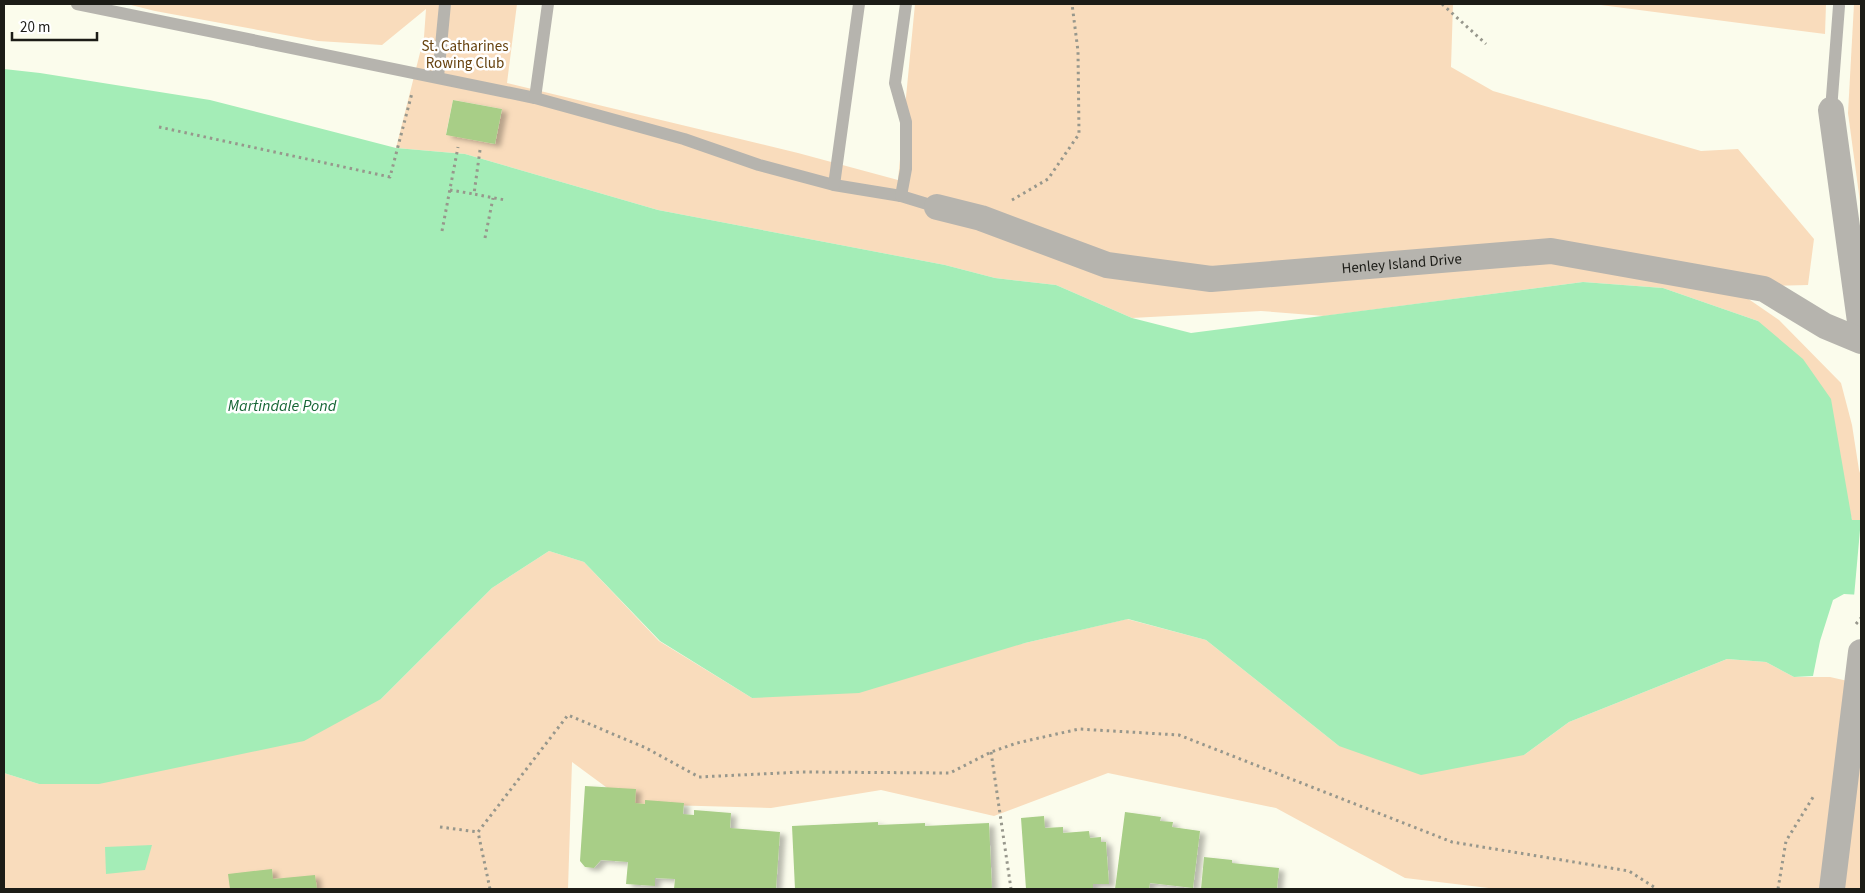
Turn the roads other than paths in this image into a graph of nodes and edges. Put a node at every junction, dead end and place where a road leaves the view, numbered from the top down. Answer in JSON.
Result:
{"nodes":[{"id":1,"x":77,"y":4,"type":"edge"},
{"id":2,"x":445,"y":4,"type":"edge"},
{"id":3,"x":548,"y":4,"type":"edge"},
{"id":4,"x":859,"y":4,"type":"edge"},
{"id":5,"x":906,"y":4,"type":"edge"},
{"id":6,"x":1839,"y":6,"type":"dead end"},
{"id":7,"x":438,"y":77,"type":"junction"},
{"id":8,"x":536,"y":98,"type":"junction"},
{"id":9,"x":1831,"y":110,"type":"joint"},
{"id":10,"x":834,"y":185,"type":"junction"},
{"id":11,"x":901,"y":196,"type":"junction"},
{"id":12,"x":937,"y":207,"type":"joint"},
{"id":13,"x":1861,"y":329,"type":"edge"},
{"id":14,"x":1861,"y":341,"type":"edge"},
{"id":15,"x":1861,"y":652,"type":"edge"},
{"id":16,"x":1832,"y":889,"type":"edge"}],
"edges":[{"from":1,"to":7,"type":"lane"},
{"from":2,"to":7,"type":"lane"},
{"from":3,"to":8,"type":"lane"},
{"from":4,"to":10,"type":"lane"},
{"from":5,"to":11,"type":"lane"},
{"from":6,"to":9,"type":"lane"},
{"from":7,"to":8,"type":"lane"},
{"from":8,"to":10,"type":"lane"},
{"from":9,"to":13,"type":"street"},
{"from":10,"to":11,"type":"lane"},
{"from":11,"to":12,"type":"lane"},
{"from":12,"to":14,"type":"street","name":"Henley Island Drive"},
{"from":15,"to":16,"type":"street"}]}
